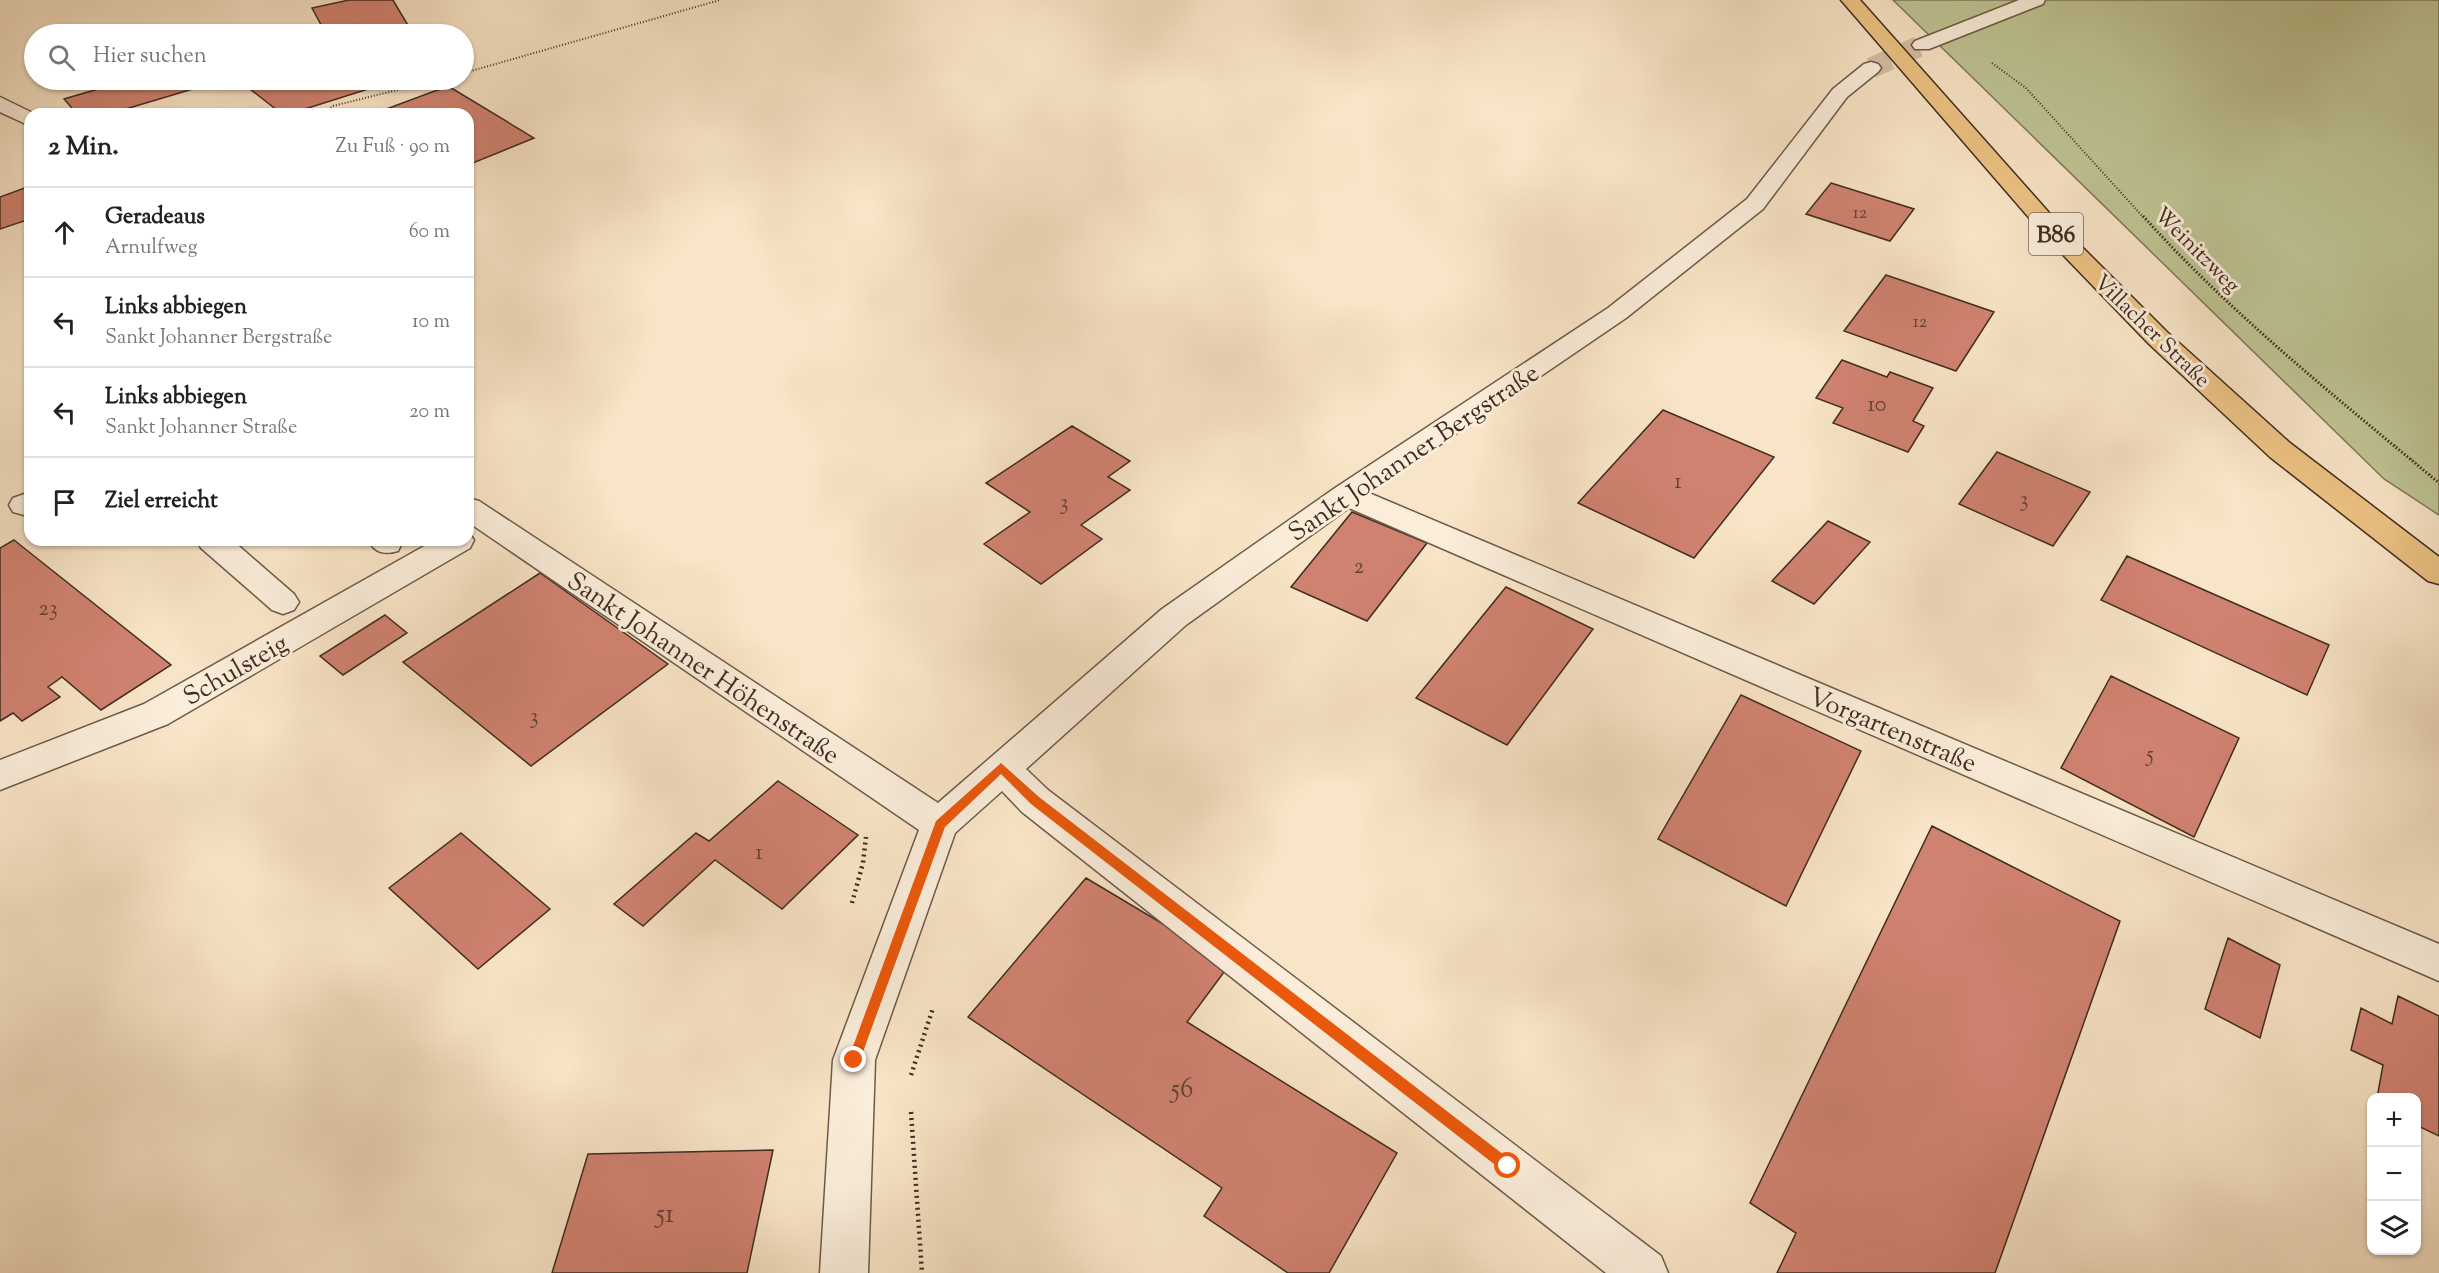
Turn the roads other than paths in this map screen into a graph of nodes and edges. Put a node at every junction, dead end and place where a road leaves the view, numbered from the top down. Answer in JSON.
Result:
{"nodes":[{"id":1,"x":1850,"y":0,"type":"edge"},
{"id":2,"x":2036,"y":0,"type":"edge"},
{"id":3,"x":1922,"y":45,"type":"tunnel mouth"},
{"id":4,"x":1871,"y":68,"type":"tunnel mouth"},
{"id":5,"x":0,"y":103,"type":"edge"},
{"id":6,"x":24,"y":117,"type":"edge"},
{"id":7,"x":1346,"y":495,"type":"junction"},
{"id":8,"x":475,"y":522,"type":"edge"},
{"id":9,"x":219,"y":546,"type":"edge"},
{"id":10,"x":449,"y":546,"type":"edge"},
{"id":11,"x":2439,"y":573,"type":"edge"},
{"id":12,"x":283,"y":602,"type":"dead end"},
{"id":13,"x":1001,"y":768,"type":"junction"},
{"id":14,"x":0,"y":775,"type":"edge"},
{"id":15,"x":940,"y":824,"type":"junction"},
{"id":16,"x":2439,"y":963,"type":"edge"},
{"id":17,"x":844,"y":1273,"type":"edge"},
{"id":18,"x":1644,"y":1273,"type":"edge"}],
"edges":[{"from":1,"to":11,"type":"main road","name":"Villacher Straße","number":"B86"},
{"from":2,"to":3,"type":"street"},
{"from":4,"to":7,"type":"street","name":"Sankt Johanner Bergstraße"},
{"from":5,"to":6,"type":"street"},
{"from":7,"to":13,"type":"street","name":"Sankt Johanner Bergstraße"},
{"from":7,"to":16,"type":"street","name":"Vorgartenstraße"},
{"from":8,"to":15,"type":"street","name":"Sankt Johanner Höhenstraße"},
{"from":9,"to":12,"type":"street"},
{"from":10,"to":14,"type":"street","name":"Schulsteig"},
{"from":13,"to":15,"type":"street","name":"Sankt Johanner Bergstraße"},
{"from":13,"to":18,"type":"street"},
{"from":15,"to":17,"type":"street"}]}
